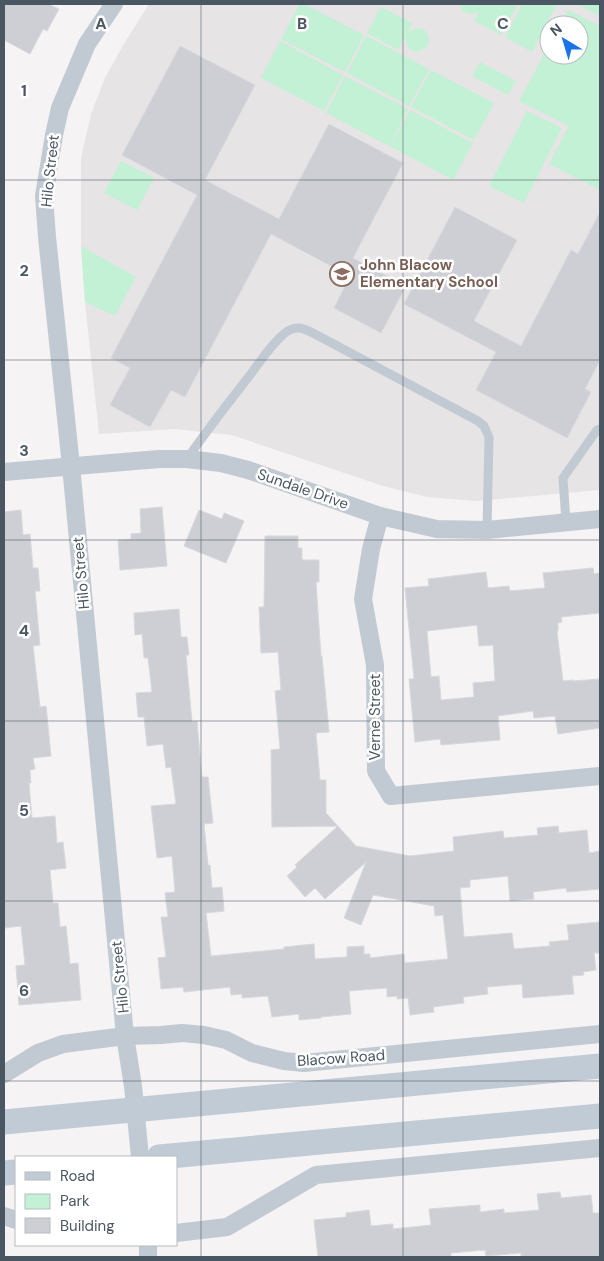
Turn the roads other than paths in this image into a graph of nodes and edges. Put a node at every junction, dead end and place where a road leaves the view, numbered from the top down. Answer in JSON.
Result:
{"nodes":[{"id":1,"x":114,"y":4,"type":"edge"},
{"id":2,"x":600,"y":429,"type":"edge"},
{"id":3,"x":188,"y":459,"type":"junction"},
{"id":4,"x":71,"y":466,"type":"junction"},
{"id":5,"x":4,"y":472,"type":"edge"},
{"id":6,"x":380,"y":516,"type":"junction"},
{"id":7,"x":600,"y":519,"type":"edge"},
{"id":8,"x":566,"y":522,"type":"junction"},
{"id":9,"x":487,"y":530,"type":"junction"},
{"id":10,"x":600,"y":776,"type":"edge"},
{"id":11,"x":600,"y":1034,"type":"edge"},
{"id":12,"x":125,"y":1036,"type":"junction"},
{"id":13,"x":600,"y":1066,"type":"edge"},
{"id":14,"x":4,"y":1074,"type":"edge"},
{"id":15,"x":135,"y":1109,"type":"junction"},
{"id":16,"x":600,"y":1116,"type":"edge"},
{"id":17,"x":4,"y":1122,"type":"edge"},
{"id":18,"x":600,"y":1148,"type":"edge"},
{"id":19,"x":140,"y":1156,"type":"edge"},
{"id":20,"x":170,"y":1156,"type":"edge"},
{"id":21,"x":178,"y":1233,"type":"edge"}],
"edges":[{"from":1,"to":4,"type":"street","name":"Hilo Street"},
{"from":2,"to":8,"type":"lane"},
{"from":3,"to":4,"type":"street","name":"Sundale Drive"},
{"from":3,"to":6,"type":"street","name":"Sundale Drive"},
{"from":3,"to":9,"type":"lane"},
{"from":4,"to":5,"type":"street","name":"Sundale Drive"},
{"from":4,"to":12,"type":"street","name":"Hilo Street"},
{"from":6,"to":9,"type":"street","name":"Sundale Drive"},
{"from":6,"to":10,"type":"street","name":"Verne Street"},
{"from":7,"to":8,"type":"street","name":"Sundale Drive"},
{"from":8,"to":9,"type":"street","name":"Sundale Drive"},
{"from":11,"to":12,"type":"street","name":"Blacow Road"},
{"from":12,"to":14,"type":"street","name":"Blacow Road"},
{"from":12,"to":15,"type":"street","name":"Hilo Street"},
{"from":13,"to":15,"type":"main road","name":"Blacow Road"},
{"from":15,"to":17,"type":"main road","name":"Blacow Road"},
{"from":15,"to":19,"type":"street","name":"Hilo Street"},
{"from":16,"to":20,"type":"main road"},
{"from":18,"to":21,"type":"street"}]}
